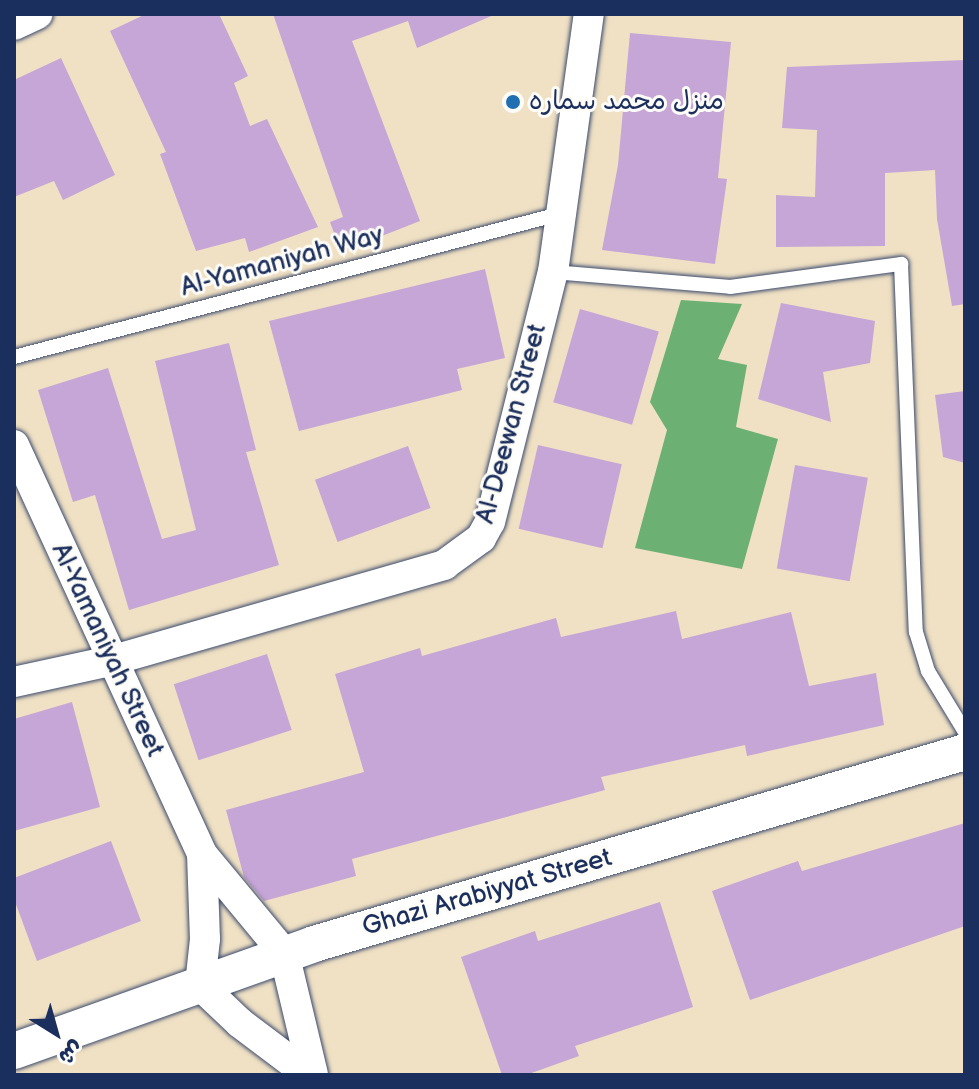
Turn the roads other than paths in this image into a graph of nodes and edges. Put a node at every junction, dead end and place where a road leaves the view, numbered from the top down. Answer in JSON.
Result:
{"nodes":[{"id":1,"x":38,"y":14,"type":"edge"},
{"id":2,"x":589,"y":14,"type":"edge"},
{"id":3,"x":14,"y":25,"type":"edge"},
{"id":4,"x":563,"y":213,"type":"junction"},
{"id":5,"x":553,"y":272,"type":"junction"},
{"id":6,"x":14,"y":357,"type":"edge"},
{"id":7,"x":14,"y":445,"type":"edge"},
{"id":8,"x":110,"y":661,"type":"junction"},
{"id":9,"x":14,"y":682,"type":"edge"},
{"id":10,"x":965,"y":732,"type":"edge"},
{"id":11,"x":965,"y":752,"type":"edge"},
{"id":12,"x":202,"y":854,"type":"junction"},
{"id":13,"x":284,"y":953,"type":"junction"},
{"id":14,"x":200,"y":985,"type":"junction"},
{"id":15,"x":14,"y":1051,"type":"edge"},
{"id":16,"x":311,"y":1075,"type":"edge"}],
"edges":[{"from":1,"to":3,"type":"street"},
{"from":2,"to":4,"type":"street","name":"Al-Deewan Street"},
{"from":4,"to":5,"type":"street","name":"Al-Deewan Street"},
{"from":4,"to":6,"type":"lane","name":"Al-Yamaniyah Way"},
{"from":5,"to":8,"type":"street","name":"Al-Deewan Street"},
{"from":5,"to":10,"type":"lane"},
{"from":7,"to":8,"type":"street","name":"Al-Yamaniyah Street"},
{"from":8,"to":9,"type":"street","name":"Al-Deewan Street"},
{"from":8,"to":12,"type":"street","name":"Al-Yamaniyah Street"},
{"from":11,"to":13,"type":"street","name":"Ghazi Arabiyyat Street"},
{"from":12,"to":13,"type":"street","name":"Al-Yamaniyah Street"},
{"from":12,"to":14,"type":"street","name":"Al-Yamaniyah Street"},
{"from":13,"to":14,"type":"street","name":"Ghazi Arabiyyat Street"},
{"from":13,"to":16,"type":"street"},
{"from":14,"to":15,"type":"street","name":"Ghazi Arabiyyat Street"},
{"from":14,"to":16,"type":"street"}]}
